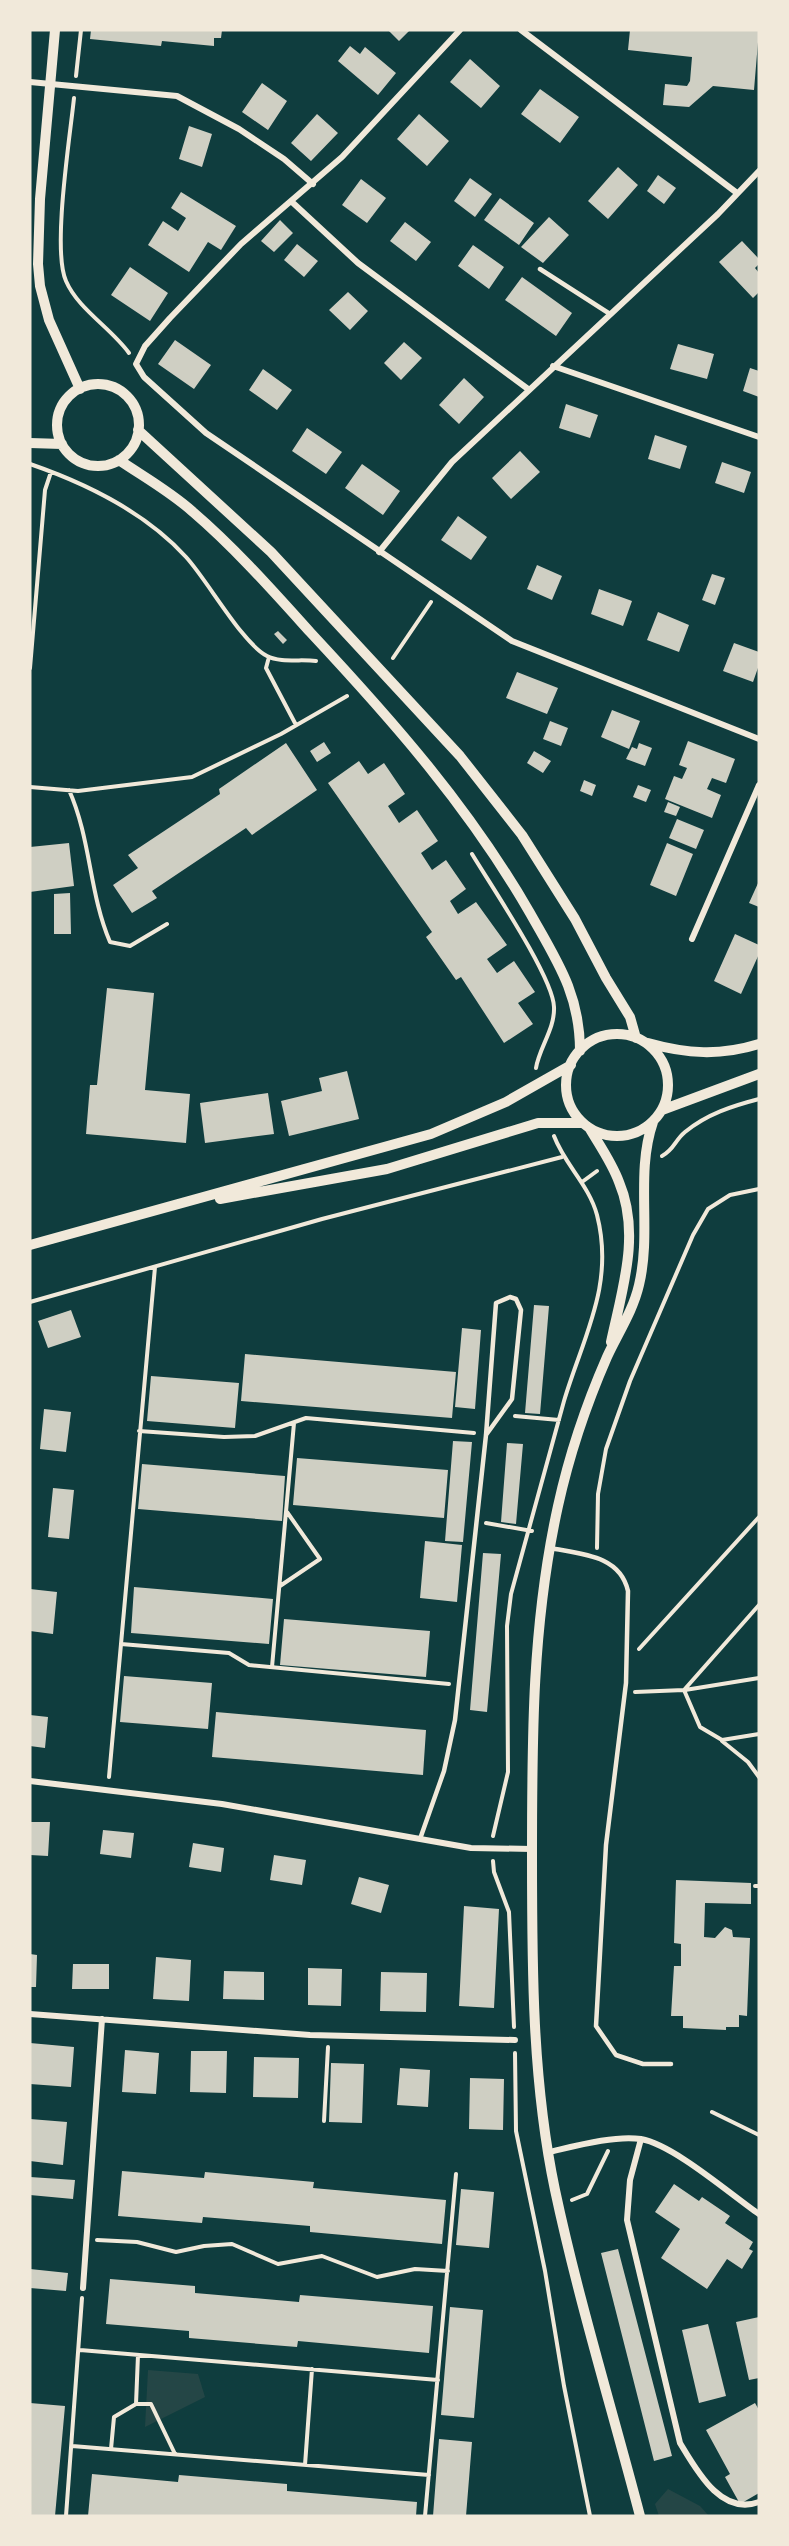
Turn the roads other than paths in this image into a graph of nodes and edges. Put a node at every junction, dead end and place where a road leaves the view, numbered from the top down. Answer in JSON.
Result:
{"nodes":[{"id":1,"x":55,"y":30,"type":"edge"},
{"id":2,"x":460,"y":30,"type":"edge"},
{"id":3,"x":522,"y":30,"type":"edge"},
{"id":4,"x":30,"y":82,"type":"edge"},
{"id":5,"x":49,"y":83,"type":"junction"},
{"id":6,"x":759,"y":171,"type":"edge"},
{"id":7,"x":313,"y":184,"type":"junction"},
{"id":8,"x":737,"y":193,"type":"junction"},
{"id":9,"x":292,"y":202,"type":"junction"},
{"id":10,"x":34,"y":263,"type":"edge"},
{"id":11,"x":540,"y":269,"type":"dead end"},
{"id":12,"x":610,"y":314,"type":"junction"},
{"id":13,"x":553,"y":366,"type":"junction"},
{"id":14,"x":80,"y":389,"type":"junction"},
{"id":15,"x":528,"y":389,"type":"junction"},
{"id":16,"x":138,"y":430,"type":"junction"},
{"id":17,"x":759,"y":437,"type":"edge"},
{"id":18,"x":30,"y":443,"type":"edge"},
{"id":19,"x":62,"y":444,"type":"junction"},
{"id":20,"x":119,"y":460,"type":"junction"},
{"id":21,"x":379,"y":552,"type":"junction"},
{"id":22,"x":759,"y":739,"type":"edge"},
{"id":23,"x":759,"y":785,"type":"edge"},
{"id":24,"x":692,"y":939,"type":"dead end"},
{"id":25,"x":640,"y":1040,"type":"junction"},
{"id":26,"x":759,"y":1044,"type":"edge"},
{"id":27,"x":580,"y":1051,"type":"junction"},
{"id":28,"x":571,"y":1065,"type":"junction"},
{"id":29,"x":759,"y":1074,"type":"edge"},
{"id":30,"x":662,"y":1110,"type":"junction"},
{"id":31,"x":652,"y":1122,"type":"junction"},
{"id":32,"x":586,"y":1126,"type":"junction"},
{"id":33,"x":164,"y":1209,"type":"junction"},
{"id":34,"x":30,"y":1245,"type":"edge"},
{"id":35,"x":608,"y":1355,"type":"junction"},
{"id":36,"x":486,"y":1435,"type":"junction"},
{"id":37,"x":550,"y":1548,"type":"junction"},
{"id":38,"x":30,"y":1780,"type":"edge"},
{"id":39,"x":420,"y":1840,"type":"junction"},
{"id":40,"x":532,"y":1849,"type":"junction"},
{"id":41,"x":30,"y":2014,"type":"edge"},
{"id":42,"x":102,"y":2019,"type":"junction"},
{"id":43,"x":514,"y":2040,"type":"dead end"},
{"id":44,"x":671,"y":2064,"type":"dead end"},
{"id":45,"x":641,"y":2139,"type":"junction"},
{"id":46,"x":549,"y":2152,"type":"junction"},
{"id":47,"x":759,"y":2214,"type":"edge"},
{"id":48,"x":83,"y":2288,"type":"road end"},
{"id":49,"x":759,"y":2502,"type":"edge"},
{"id":50,"x":640,"y":2516,"type":"edge"}],
"edges":[{"from":1,"to":5,"type":"street"},
{"from":2,"to":7,"type":"street"},
{"from":3,"to":8,"type":"street"},
{"from":4,"to":5,"type":"street"},
{"from":5,"to":7,"type":"street"},
{"from":5,"to":10,"type":"street"},
{"from":6,"to":8,"type":"street"},
{"from":7,"to":9,"type":"street"},
{"from":8,"to":12,"type":"street"},
{"from":9,"to":15,"type":"street"},
{"from":9,"to":21,"type":"street"},
{"from":10,"to":14,"type":"street"},
{"from":11,"to":12,"type":"lane"},
{"from":12,"to":13,"type":"street"},
{"from":13,"to":15,"type":"street"},
{"from":13,"to":17,"type":"street"},
{"from":14,"to":16,"type":"street"},
{"from":14,"to":19,"type":"street"},
{"from":15,"to":21,"type":"street"},
{"from":16,"to":20,"type":"street"},
{"from":16,"to":25,"type":"street"},
{"from":18,"to":19,"type":"street"},
{"from":19,"to":20,"type":"street"},
{"from":20,"to":27,"type":"street"},
{"from":21,"to":22,"type":"street"},
{"from":23,"to":24,"type":"street"},
{"from":25,"to":26,"type":"street"},
{"from":25,"to":27,"type":"street"},
{"from":25,"to":30,"type":"street"},
{"from":27,"to":28,"type":"street"},
{"from":28,"to":32,"type":"street"},
{"from":28,"to":33,"type":"street"},
{"from":29,"to":30,"type":"street"},
{"from":30,"to":31,"type":"street"},
{"from":31,"to":32,"type":"street"},
{"from":31,"to":35,"type":"street"},
{"from":32,"to":33,"type":"street"},
{"from":32,"to":35,"type":"street"},
{"from":33,"to":34,"type":"street"},
{"from":35,"to":37,"type":"street"},
{"from":36,"to":36,"type":"lane"},
{"from":36,"to":39,"type":"lane"},
{"from":37,"to":40,"type":"street"},
{"from":37,"to":44,"type":"lane"},
{"from":38,"to":39,"type":"street"},
{"from":39,"to":40,"type":"street"},
{"from":40,"to":46,"type":"street"},
{"from":41,"to":42,"type":"street"},
{"from":42,"to":43,"type":"street"},
{"from":42,"to":48,"type":"street"},
{"from":45,"to":46,"type":"street"},
{"from":45,"to":47,"type":"street"},
{"from":45,"to":49,"type":"street"},
{"from":46,"to":50,"type":"street"}]}
